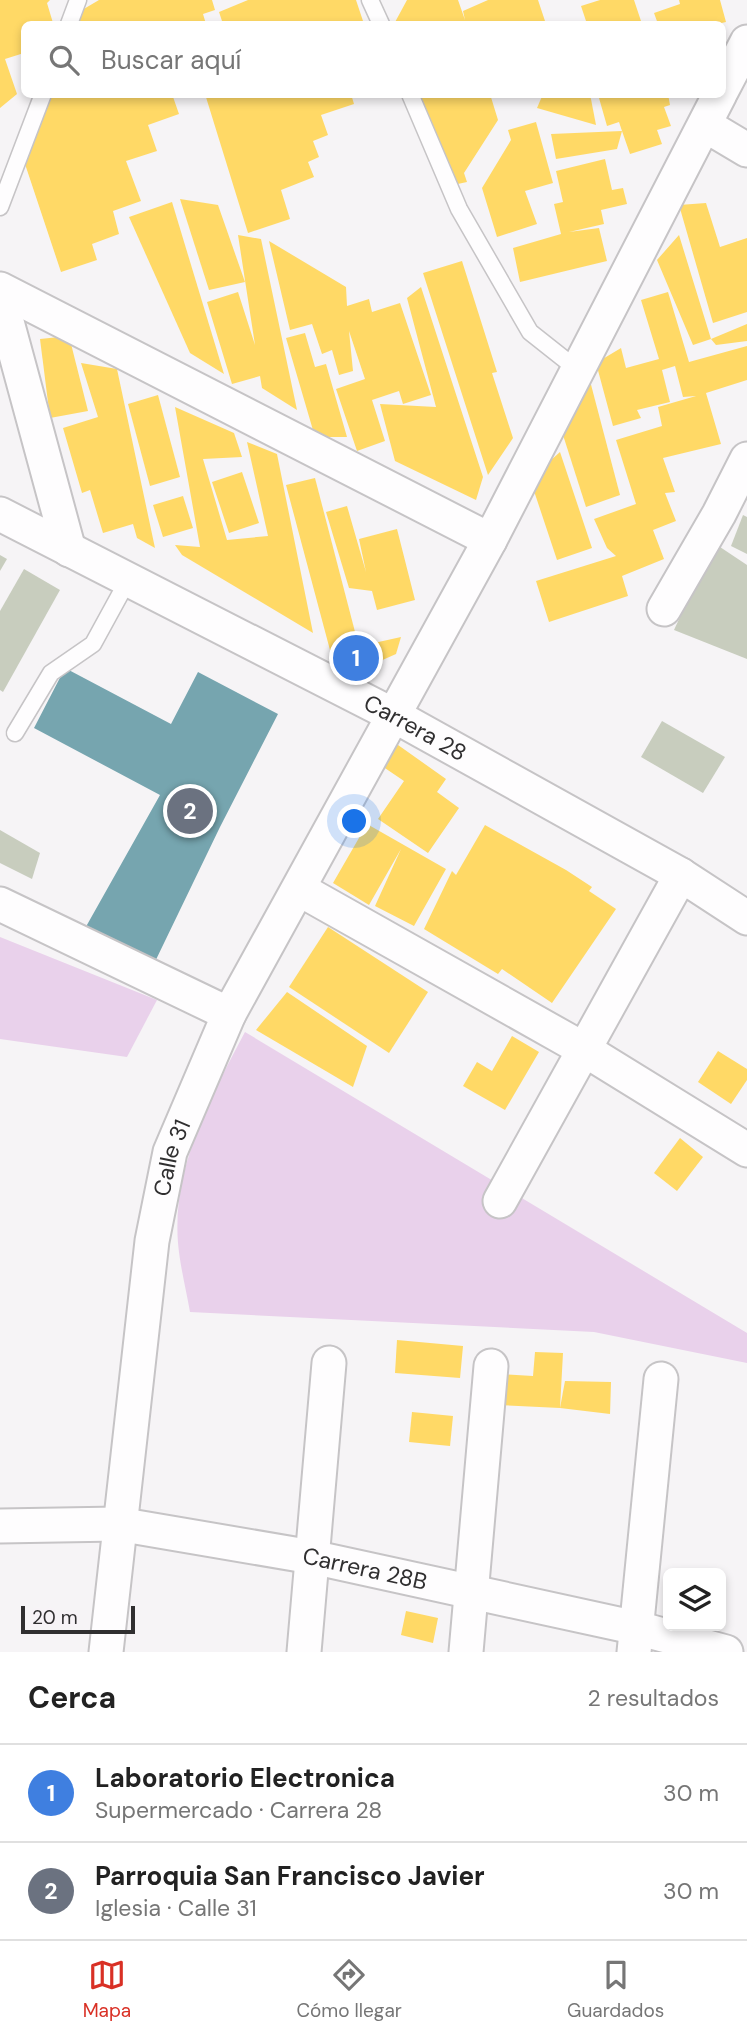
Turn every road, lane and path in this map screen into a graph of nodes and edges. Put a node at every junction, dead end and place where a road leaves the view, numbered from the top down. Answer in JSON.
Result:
{"nodes":[{"id":1,"x":78,"y":0,"type":"edge"},
{"id":2,"x":370,"y":0,"type":"edge"},
{"id":3,"x":70,"y":21,"type":"edge"},
{"id":4,"x":380,"y":21,"type":"edge"},
{"id":5,"x":747,"y":42,"type":"edge"},
{"id":6,"x":726,"y":82,"type":"edge"},
{"id":7,"x":41,"y":98,"type":"edge"},
{"id":8,"x":412,"y":98,"type":"edge"},
{"id":9,"x":718,"y":98,"type":"edge"},
{"id":10,"x":705,"y":125,"type":"junction"},
{"id":11,"x":747,"y":150,"type":"edge"},
{"id":12,"x":0,"y":207,"type":"edge"},
{"id":13,"x":0,"y":289,"type":"edge"},
{"id":14,"x":0,"y":296,"type":"edge"},
{"id":15,"x":578,"y":370,"type":"junction"},
{"id":16,"x":747,"y":459,"type":"edge"},
{"id":17,"x":0,"y":514,"type":"edge"},
{"id":18,"x":490,"y":540,"type":"junction"},
{"id":19,"x":69,"y":550,"type":"junction"},
{"id":20,"x":128,"y":580,"type":"junction"},
{"id":21,"x":664,"y":609,"type":"dead end"},
{"id":22,"x":395,"y":716,"type":"junction"},
{"id":23,"x":15,"y":733,"type":"dead end"},
{"id":24,"x":681,"y":875,"type":"junction"},
{"id":25,"x":299,"y":889,"type":"junction"},
{"id":26,"x":0,"y":904,"type":"edge"},
{"id":27,"x":747,"y":918,"type":"edge"},
{"id":28,"x":229,"y":1014,"type":"junction"},
{"id":29,"x":585,"y":1050,"type":"junction"},
{"id":30,"x":747,"y":1150,"type":"edge"},
{"id":31,"x":500,"y":1201,"type":"dead end"},
{"id":32,"x":329,"y":1363,"type":"dead end"},
{"id":33,"x":491,"y":1366,"type":"dead end"},
{"id":34,"x":661,"y":1379,"type":"dead end"},
{"id":35,"x":118,"y":1524,"type":"junction"},
{"id":36,"x":0,"y":1525,"type":"edge"},
{"id":37,"x":312,"y":1558,"type":"junction"},
{"id":38,"x":471,"y":1590,"type":"junction"},
{"id":39,"x":635,"y":1640,"type":"edge"},
{"id":40,"x":106,"y":1652,"type":"edge"},
{"id":41,"x":304,"y":1652,"type":"edge"},
{"id":42,"x":466,"y":1652,"type":"edge"},
{"id":43,"x":726,"y":1652,"type":"edge"}],
"edges":[{"from":1,"to":3,"type":"lane"},
{"from":2,"to":4,"type":"lane"},
{"from":5,"to":6,"type":"street","name":"Calle 31"},
{"from":7,"to":12,"type":"lane"},
{"from":8,"to":15,"type":"lane"},
{"from":9,"to":10,"type":"street","name":"Calle 31"},
{"from":10,"to":11,"type":"street"},
{"from":10,"to":15,"type":"street","name":"Calle 31"},
{"from":13,"to":18,"type":"street"},
{"from":14,"to":19,"type":"street"},
{"from":15,"to":18,"type":"street","name":"Calle 31"},
{"from":16,"to":21,"type":"street"},
{"from":17,"to":19,"type":"street","name":"Carrera 28"},
{"from":18,"to":22,"type":"street","name":"Calle 31"},
{"from":19,"to":20,"type":"street","name":"Carrera 28"},
{"from":20,"to":22,"type":"street","name":"Carrera 28"},
{"from":20,"to":23,"type":"lane"},
{"from":22,"to":24,"type":"street","name":"Carrera 28"},
{"from":22,"to":25,"type":"street","name":"Calle 31"},
{"from":24,"to":27,"type":"street","name":"Carrera 28"},
{"from":24,"to":29,"type":"street"},
{"from":25,"to":28,"type":"street","name":"Calle 31"},
{"from":25,"to":29,"type":"street"},
{"from":26,"to":28,"type":"street"},
{"from":28,"to":35,"type":"street","name":"Calle 31"},
{"from":29,"to":30,"type":"street"},
{"from":29,"to":31,"type":"street"},
{"from":32,"to":37,"type":"street"},
{"from":33,"to":38,"type":"street"},
{"from":34,"to":39,"type":"street"},
{"from":35,"to":36,"type":"street","name":"Carrera 28B"},
{"from":35,"to":37,"type":"street","name":"Carrera 28B"},
{"from":35,"to":40,"type":"street","name":"Calle 31"},
{"from":37,"to":38,"type":"street","name":"Carrera 28B"},
{"from":37,"to":41,"type":"street"},
{"from":38,"to":39,"type":"street","name":"Carrera 28B"},
{"from":38,"to":42,"type":"street"},
{"from":39,"to":43,"type":"street","name":"Carrera 28B"}]}
